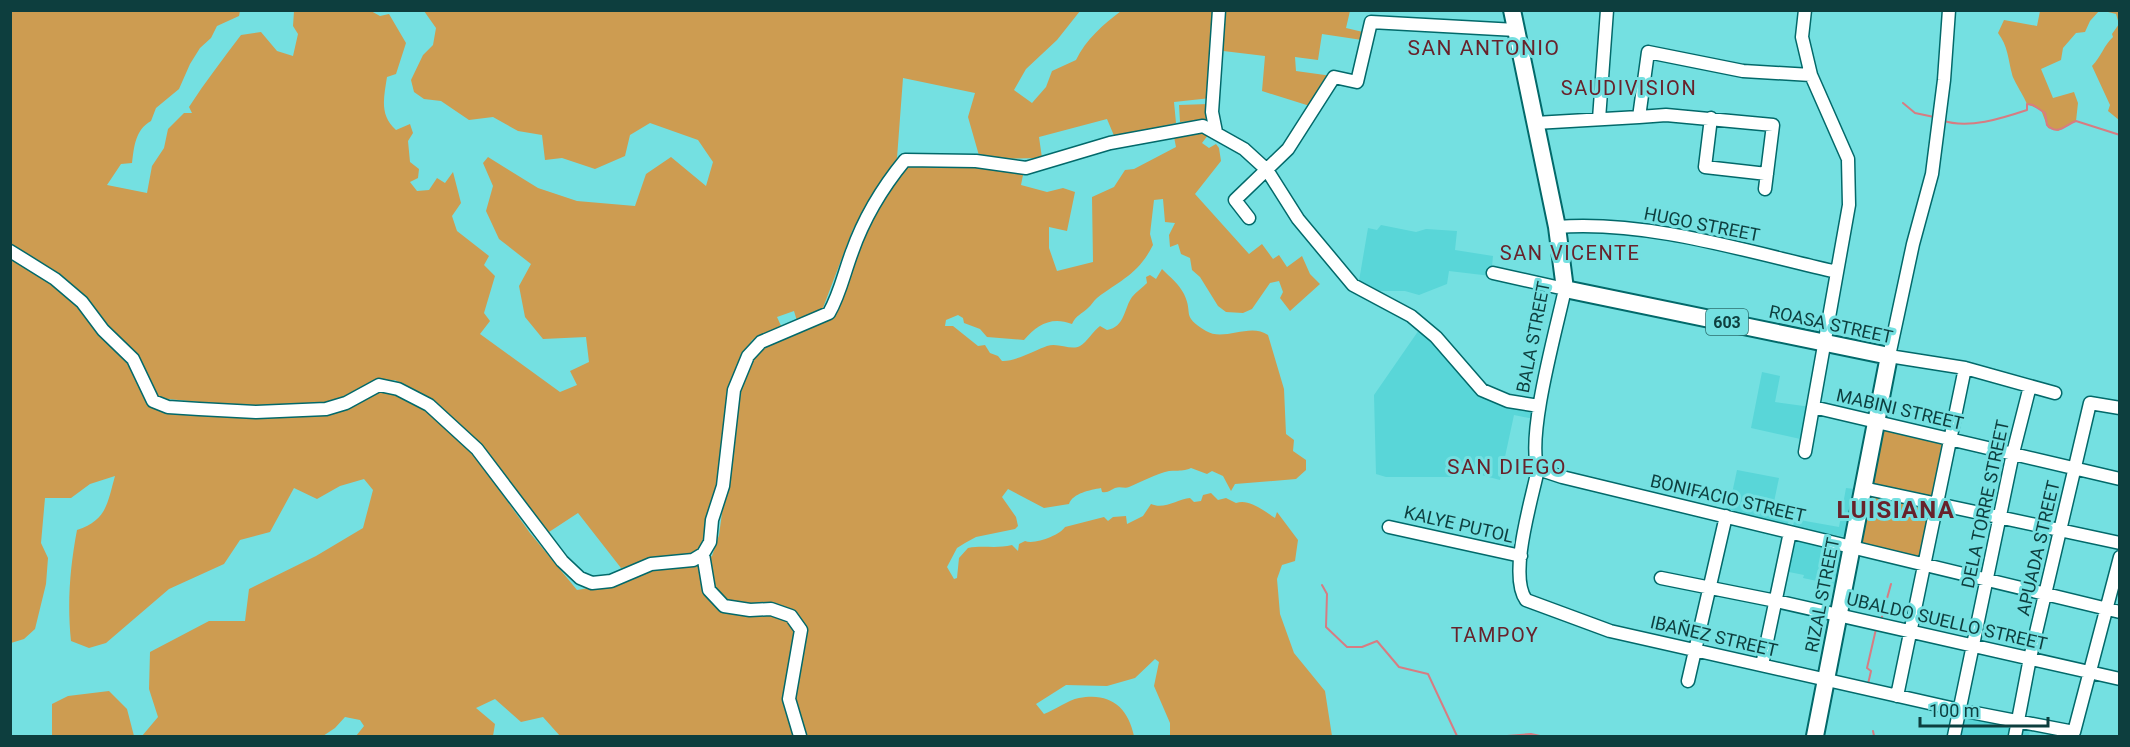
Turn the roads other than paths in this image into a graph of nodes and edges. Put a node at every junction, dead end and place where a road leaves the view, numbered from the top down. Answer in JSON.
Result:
{"nodes":[{"id":1,"x":1219,"y":10,"type":"edge"},
{"id":2,"x":1512,"y":10,"type":"edge"},
{"id":3,"x":1607,"y":10,"type":"edge"},
{"id":4,"x":1805,"y":10,"type":"edge"},
{"id":5,"x":1950,"y":10,"type":"edge"},
{"id":6,"x":1516,"y":30,"type":"junction"},
{"id":7,"x":1811,"y":75,"type":"junction"},
{"id":8,"x":1639,"y":117,"type":"junction"},
{"id":9,"x":1711,"y":118,"type":"junction"},
{"id":10,"x":1599,"y":119,"type":"junction"},
{"id":11,"x":1535,"y":123,"type":"junction"},
{"id":12,"x":1216,"y":132,"type":"junction"},
{"id":13,"x":1267,"y":170,"type":"junction"},
{"id":14,"x":1767,"y":174,"type":"junction"},
{"id":15,"x":1765,"y":189,"type":"dead end"},
{"id":16,"x":1249,"y":218,"type":"dead end"},
{"id":17,"x":1557,"y":227,"type":"junction"},
{"id":18,"x":10,"y":251,"type":"edge"},
{"id":19,"x":1838,"y":272,"type":"junction"},
{"id":20,"x":1493,"y":273,"type":"dead end"},
{"id":21,"x":1565,"y":289,"type":"junction"},
{"id":22,"x":1823,"y":342,"type":"junction"},
{"id":23,"x":1889,"y":356,"type":"junction"},
{"id":24,"x":1965,"y":368,"type":"junction"},
{"id":25,"x":2030,"y":386,"type":"junction"},
{"id":26,"x":2055,"y":393,"type":"dead end"},
{"id":27,"x":1539,"y":406,"type":"junction"},
{"id":28,"x":1813,"y":407,"type":"junction"},
{"id":29,"x":2120,"y":408,"type":"edge"},
{"id":30,"x":1875,"y":421,"type":"junction"},
{"id":31,"x":1949,"y":439,"type":"junction"},
{"id":32,"x":1805,"y":452,"type":"dead end"},
{"id":33,"x":2013,"y":453,"type":"junction"},
{"id":34,"x":1538,"y":468,"type":"junction"},
{"id":35,"x":2075,"y":468,"type":"junction"},
{"id":36,"x":2120,"y":479,"type":"edge"},
{"id":37,"x":1863,"y":488,"type":"junction"},
{"id":38,"x":1938,"y":503,"type":"junction"},
{"id":39,"x":1725,"y":516,"type":"junction"},
{"id":40,"x":2001,"y":517,"type":"junction"},
{"id":41,"x":1389,"y":526,"type":"dead end"},
{"id":42,"x":2061,"y":531,"type":"junction"},
{"id":43,"x":1790,"y":532,"type":"junction"},
{"id":44,"x":2120,"y":543,"type":"edge"},
{"id":45,"x":1851,"y":546,"type":"junction"},
{"id":46,"x":703,"y":554,"type":"junction"},
{"id":47,"x":1521,"y":556,"type":"junction"},
{"id":48,"x":2120,"y":557,"type":"edge"},
{"id":49,"x":1925,"y":563,"type":"junction"},
{"id":50,"x":1661,"y":578,"type":"dead end"},
{"id":51,"x":1987,"y":580,"type":"junction"},
{"id":52,"x":1711,"y":588,"type":"junction"},
{"id":53,"x":2046,"y":594,"type":"junction"},
{"id":54,"x":1526,"y":600,"type":"joint"},
{"id":55,"x":1776,"y":600,"type":"junction"},
{"id":56,"x":2114,"y":610,"type":"edge"},
{"id":57,"x":1837,"y":614,"type":"junction"},
{"id":58,"x":1910,"y":632,"type":"junction"},
{"id":59,"x":1973,"y":647,"type":"junction"},
{"id":60,"x":1696,"y":651,"type":"junction"},
{"id":61,"x":2030,"y":658,"type":"junction"},
{"id":62,"x":1762,"y":665,"type":"junction"},
{"id":63,"x":2091,"y":671,"type":"junction"},
{"id":64,"x":1825,"y":679,"type":"junction"},
{"id":65,"x":2120,"y":679,"type":"edge"},
{"id":66,"x":1688,"y":681,"type":"dead end"},
{"id":67,"x":1897,"y":696,"type":"junction"},
{"id":68,"x":1960,"y":710,"type":"junction"},
{"id":69,"x":2018,"y":721,"type":"junction"},
{"id":70,"x":800,"y":736,"type":"edge"},
{"id":71,"x":1815,"y":736,"type":"edge"},
{"id":72,"x":1954,"y":736,"type":"edge"},
{"id":73,"x":2015,"y":736,"type":"edge"}],
"edges":[{"from":1,"to":12,"type":"street"},
{"from":2,"to":6,"type":"main road","name":"BALA STREET"},
{"from":3,"to":10,"type":"street"},
{"from":4,"to":7,"type":"street"},
{"from":5,"to":23,"type":"street"},
{"from":6,"to":11,"type":"main road","name":"BALA STREET"},
{"from":6,"to":13,"type":"street"},
{"from":7,"to":8,"type":"street"},
{"from":7,"to":19,"type":"street"},
{"from":8,"to":9,"type":"street"},
{"from":8,"to":10,"type":"street"},
{"from":9,"to":14,"type":"street"},
{"from":9,"to":14,"type":"street"},
{"from":10,"to":11,"type":"street"},
{"from":11,"to":17,"type":"main road","name":"BALA STREET"},
{"from":12,"to":13,"type":"street"},
{"from":12,"to":46,"type":"street"},
{"from":13,"to":16,"type":"street"},
{"from":13,"to":27,"type":"street"},
{"from":14,"to":15,"type":"street"},
{"from":17,"to":19,"type":"street","name":"HUGO STREET"},
{"from":17,"to":21,"type":"main road","name":"BALA STREET"},
{"from":18,"to":46,"type":"street"},
{"from":19,"to":22,"type":"street"},
{"from":20,"to":21,"type":"street","name":"ROASA STREET"},
{"from":21,"to":22,"type":"main road","name":"ROASA STREET","number":"603"},
{"from":21,"to":27,"type":"street","name":"BALA STREET"},
{"from":22,"to":23,"type":"main road","name":"ROASA STREET","number":"603"},
{"from":22,"to":28,"type":"street"},
{"from":23,"to":24,"type":"street","name":"ROASA STREET"},
{"from":23,"to":30,"type":"main road","name":"RIZAL STREET"},
{"from":24,"to":25,"type":"street","name":"ROASA STREET"},
{"from":24,"to":31,"type":"street"},
{"from":25,"to":26,"type":"street","name":"ROASA STREET"},
{"from":25,"to":33,"type":"street","name":"DELA TORRE STREET"},
{"from":27,"to":34,"type":"street","name":"BALA STREET"},
{"from":28,"to":30,"type":"street","name":"MABINI STREET"},
{"from":28,"to":32,"type":"street"},
{"from":29,"to":35,"type":"street","name":"APUADA STREET"},
{"from":30,"to":31,"type":"street","name":"MABINI STREET"},
{"from":30,"to":37,"type":"main road","name":"RIZAL STREET"},
{"from":31,"to":33,"type":"street","name":"MABINI STREET"},
{"from":31,"to":38,"type":"street"},
{"from":33,"to":35,"type":"street","name":"MABINI STREET"},
{"from":33,"to":40,"type":"street","name":"DELA TORRE STREET"},
{"from":34,"to":39,"type":"street","name":"BONIFACIO STREET"},
{"from":34,"to":47,"type":"street","name":"BALA STREET"},
{"from":35,"to":36,"type":"street","name":"MABINI STREET"},
{"from":35,"to":42,"type":"street","name":"APUADA STREET"},
{"from":37,"to":38,"type":"street"},
{"from":37,"to":45,"type":"main road","name":"RIZAL STREET"},
{"from":38,"to":40,"type":"street"},
{"from":38,"to":49,"type":"street"},
{"from":39,"to":43,"type":"street","name":"BONIFACIO STREET"},
{"from":39,"to":52,"type":"street"},
{"from":40,"to":42,"type":"street"},
{"from":40,"to":51,"type":"street","name":"DELA TORRE STREET"},
{"from":41,"to":47,"type":"street","name":"KALYE PUTOL"},
{"from":42,"to":44,"type":"street"},
{"from":42,"to":53,"type":"street","name":"APUADA STREET"},
{"from":43,"to":45,"type":"street","name":"BONIFACIO STREET"},
{"from":43,"to":55,"type":"street"},
{"from":45,"to":49,"type":"street","name":"BONIFACIO STREET"},
{"from":45,"to":57,"type":"main road","name":"RIZAL STREET"},
{"from":46,"to":70,"type":"street"},
{"from":47,"to":54,"type":"street","name":"BALA STREET"},
{"from":48,"to":56,"type":"street"},
{"from":49,"to":51,"type":"street","name":"BONIFACIO STREET"},
{"from":49,"to":58,"type":"street"},
{"from":50,"to":52,"type":"street","name":"UBALDO SUELLO STREET"},
{"from":51,"to":53,"type":"street","name":"BONIFACIO STREET"},
{"from":51,"to":59,"type":"street","name":"DELA TORRE STREET"},
{"from":52,"to":55,"type":"street","name":"UBALDO SUELLO STREET"},
{"from":52,"to":60,"type":"street"},
{"from":53,"to":56,"type":"street","name":"BONIFACIO STREET"},
{"from":53,"to":61,"type":"street","name":"APUADA STREET"},
{"from":54,"to":60,"type":"street","name":"IBAÑEZ STREET"},
{"from":55,"to":57,"type":"street","name":"UBALDO SUELLO STREET"},
{"from":55,"to":62,"type":"street"},
{"from":56,"to":63,"type":"street"},
{"from":57,"to":58,"type":"street","name":"UBALDO SUELLO STREET"},
{"from":57,"to":64,"type":"main road","name":"RIZAL STREET"},
{"from":58,"to":59,"type":"street","name":"UBALDO SUELLO STREET"},
{"from":58,"to":67,"type":"street"},
{"from":59,"to":61,"type":"street","name":"UBALDO SUELLO STREET"},
{"from":59,"to":68,"type":"street","name":"DELA TORRE STREET"},
{"from":60,"to":62,"type":"street","name":"IBAÑEZ STREET"},
{"from":60,"to":66,"type":"street"},
{"from":61,"to":63,"type":"street","name":"UBALDO SUELLO STREET"},
{"from":61,"to":69,"type":"street","name":"APUADA STREET"},
{"from":62,"to":64,"type":"street","name":"IBAÑEZ STREET"},
{"from":63,"to":65,"type":"street","name":"UBALDO SUELLO STREET"},
{"from":63,"to":69,"type":"street","name":"IBAÑEZ STREET"},
{"from":64,"to":67,"type":"street","name":"IBAÑEZ STREET"},
{"from":64,"to":71,"type":"main road","name":"RIZAL STREET"},
{"from":67,"to":68,"type":"street","name":"IBAÑEZ STREET"},
{"from":68,"to":69,"type":"street","name":"IBAÑEZ STREET"},
{"from":68,"to":72,"type":"street","name":"DELA TORRE STREET"},
{"from":69,"to":73,"type":"street","name":"APUADA STREET"}]}
